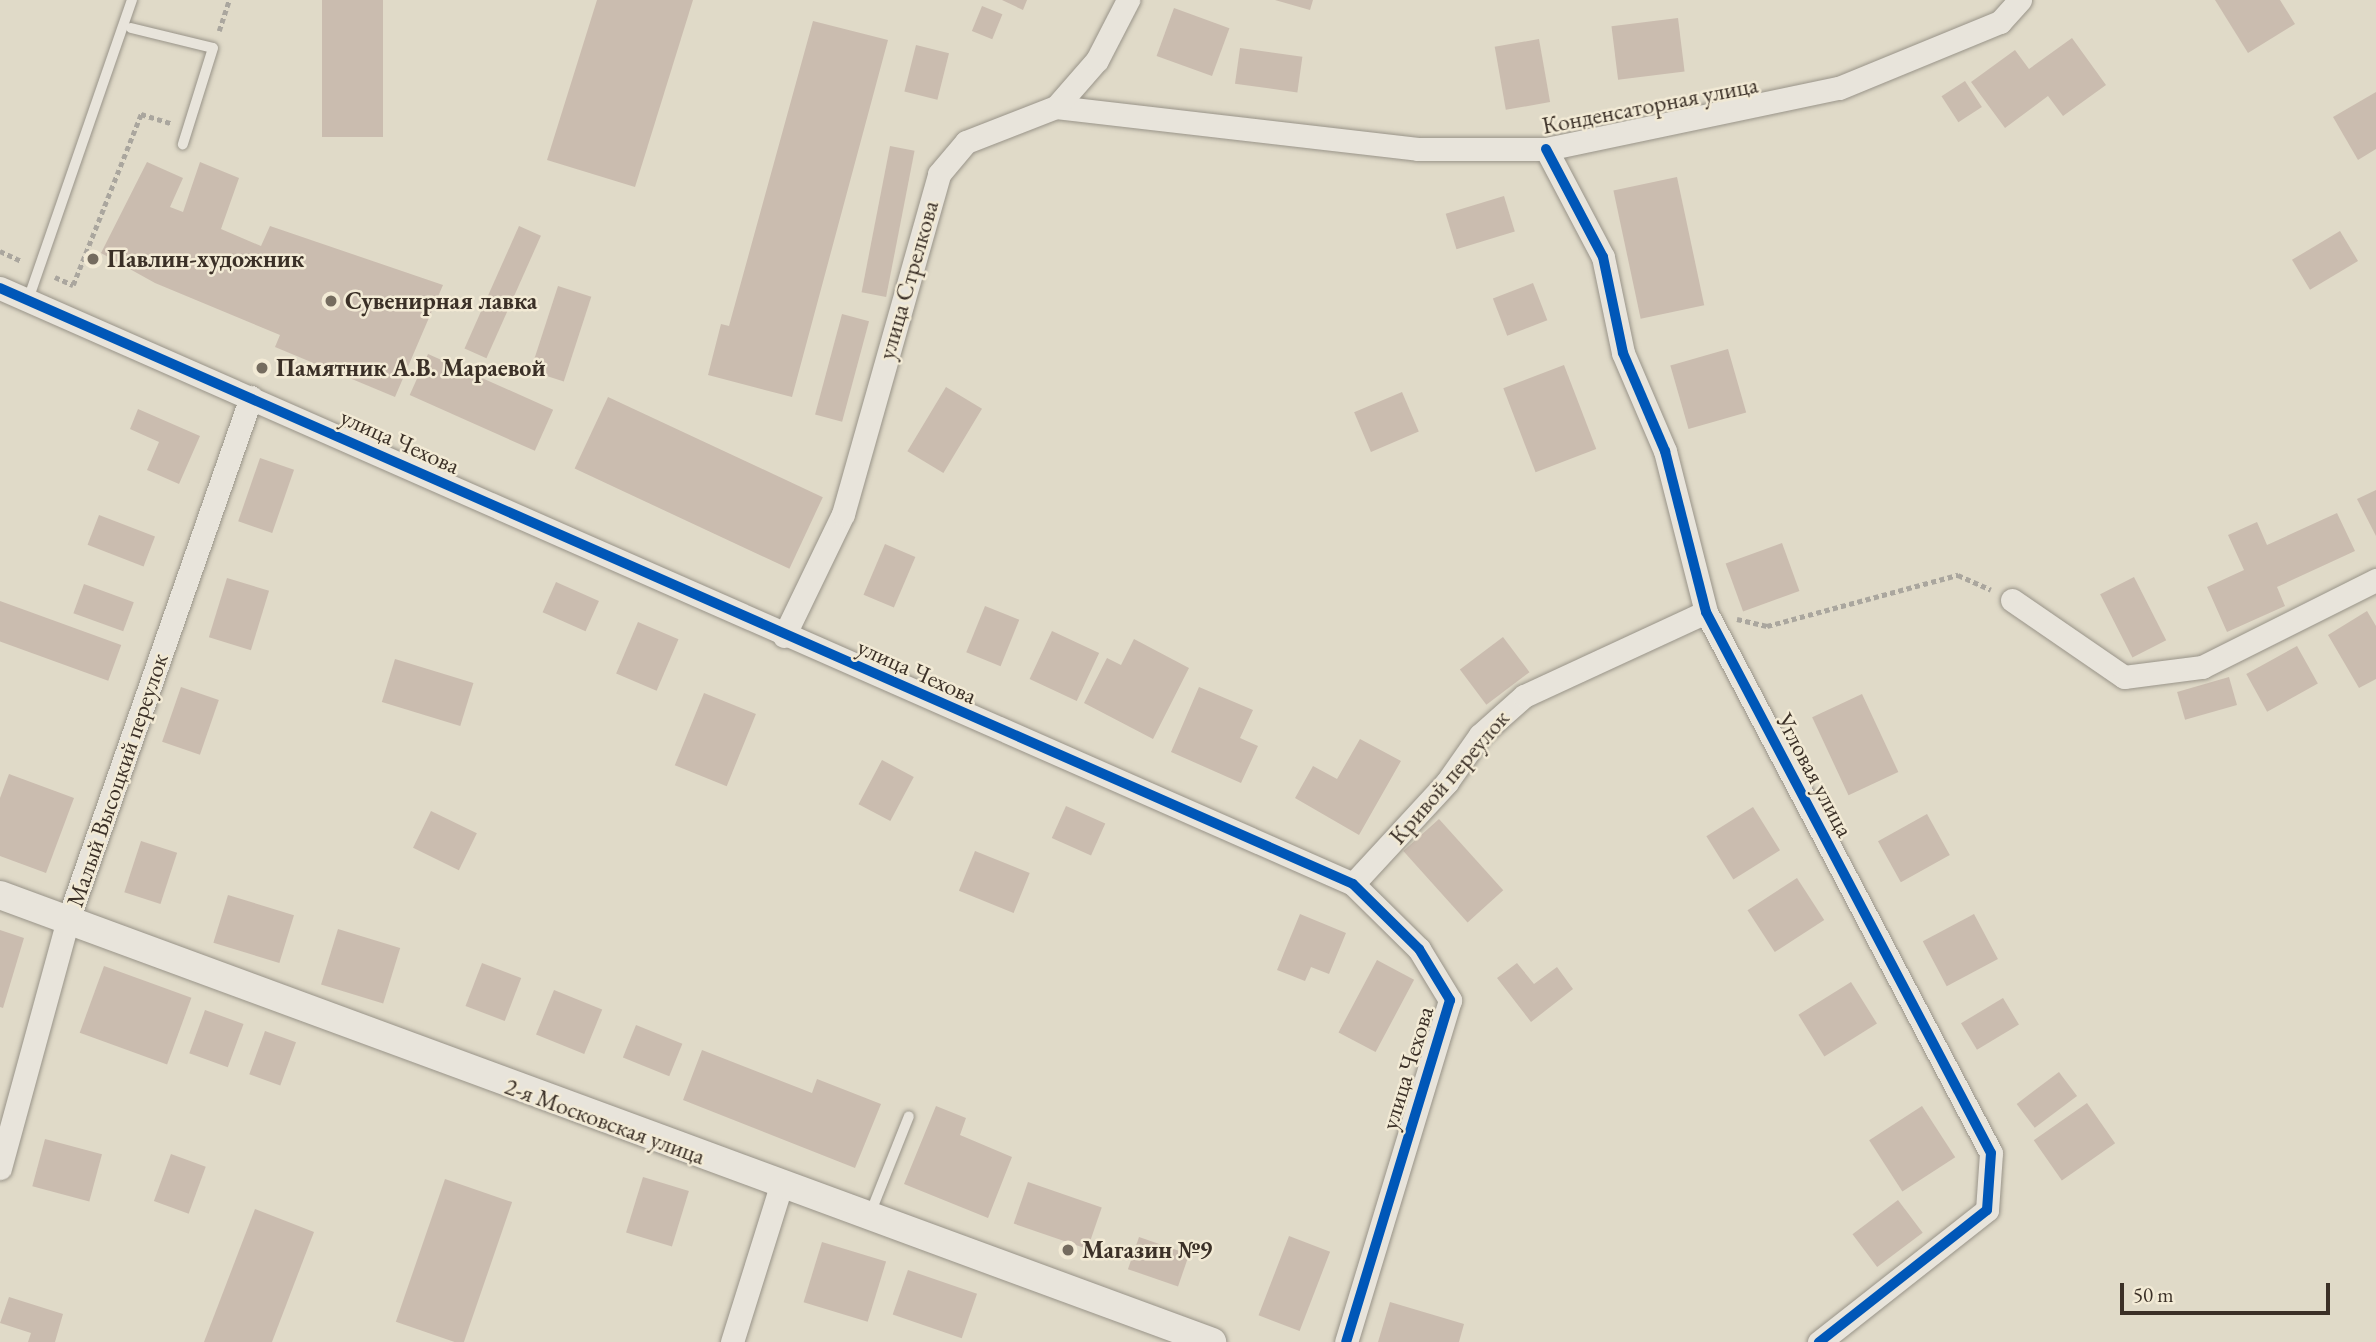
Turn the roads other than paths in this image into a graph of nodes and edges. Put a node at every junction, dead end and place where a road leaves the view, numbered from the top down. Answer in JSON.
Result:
{"nodes":[{"id":1,"x":132,"y":0,"type":"edge"},
{"id":2,"x":1128,"y":0,"type":"edge"},
{"id":3,"x":2020,"y":0,"type":"edge"},
{"id":4,"x":131,"y":28,"type":"dead end"},
{"id":5,"x":1056,"y":107,"type":"junction"},
{"id":6,"x":184,"y":144,"type":"dead end"},
{"id":7,"x":1546,"y":149,"type":"junction"},
{"id":8,"x":0,"y":288,"type":"edge"},
{"id":9,"x":28,"y":300,"type":"junction"},
{"id":10,"x":251,"y":397,"type":"junction"},
{"id":11,"x":2376,"y":580,"type":"edge"},
{"id":12,"x":2012,"y":600,"type":"road end"},
{"id":13,"x":1706,"y":612,"type":"junction"},
{"id":14,"x":784,"y":636,"type":"junction"},
{"id":15,"x":1353,"y":884,"type":"junction"},
{"id":16,"x":0,"y":895,"type":"edge"},
{"id":17,"x":68,"y":920,"type":"junction"},
{"id":18,"x":909,"y":1115,"type":"dead end"},
{"id":19,"x":0,"y":1168,"type":"edge"},
{"id":20,"x":781,"y":1186,"type":"junction"},
{"id":21,"x":868,"y":1218,"type":"junction"},
{"id":22,"x":732,"y":1342,"type":"edge"},
{"id":23,"x":1212,"y":1342,"type":"edge"},
{"id":24,"x":1346,"y":1342,"type":"edge"},
{"id":25,"x":1819,"y":1342,"type":"edge"}],
"edges":[{"from":1,"to":9,"type":"lane"},
{"from":2,"to":5,"type":"street","name":"улица Стрелкова"},
{"from":3,"to":7,"type":"street","name":"Конденсаторная улица"},
{"from":4,"to":6,"type":"lane"},
{"from":5,"to":7,"type":"street","name":"Конденсаторная улица"},
{"from":5,"to":14,"type":"street","name":"улица Стрелкова"},
{"from":7,"to":13,"type":"street","name":"Угловая улица"},
{"from":8,"to":9,"type":"street","name":"улица Чехова"},
{"from":9,"to":10,"type":"street","name":"улица Чехова"},
{"from":10,"to":14,"type":"street","name":"улица Чехова"},
{"from":10,"to":17,"type":"street","name":"Малый Высоцкий переулок"},
{"from":11,"to":12,"type":"street"},
{"from":13,"to":15,"type":"street","name":"Кривой переулок"},
{"from":13,"to":25,"type":"street","name":"Угловая улица"},
{"from":14,"to":15,"type":"street","name":"улица Чехова"},
{"from":15,"to":24,"type":"street","name":"улица Чехова"},
{"from":16,"to":17,"type":"street","name":"2-я Московская улица"},
{"from":17,"to":19,"type":"street","name":"Малый Высоцкий переулок"},
{"from":17,"to":20,"type":"street","name":"2-я Московская улица"},
{"from":18,"to":21,"type":"lane"},
{"from":20,"to":21,"type":"street","name":"2-я Московская улица"},
{"from":20,"to":22,"type":"street"},
{"from":21,"to":23,"type":"street","name":"2-я Московская улица"}]}
